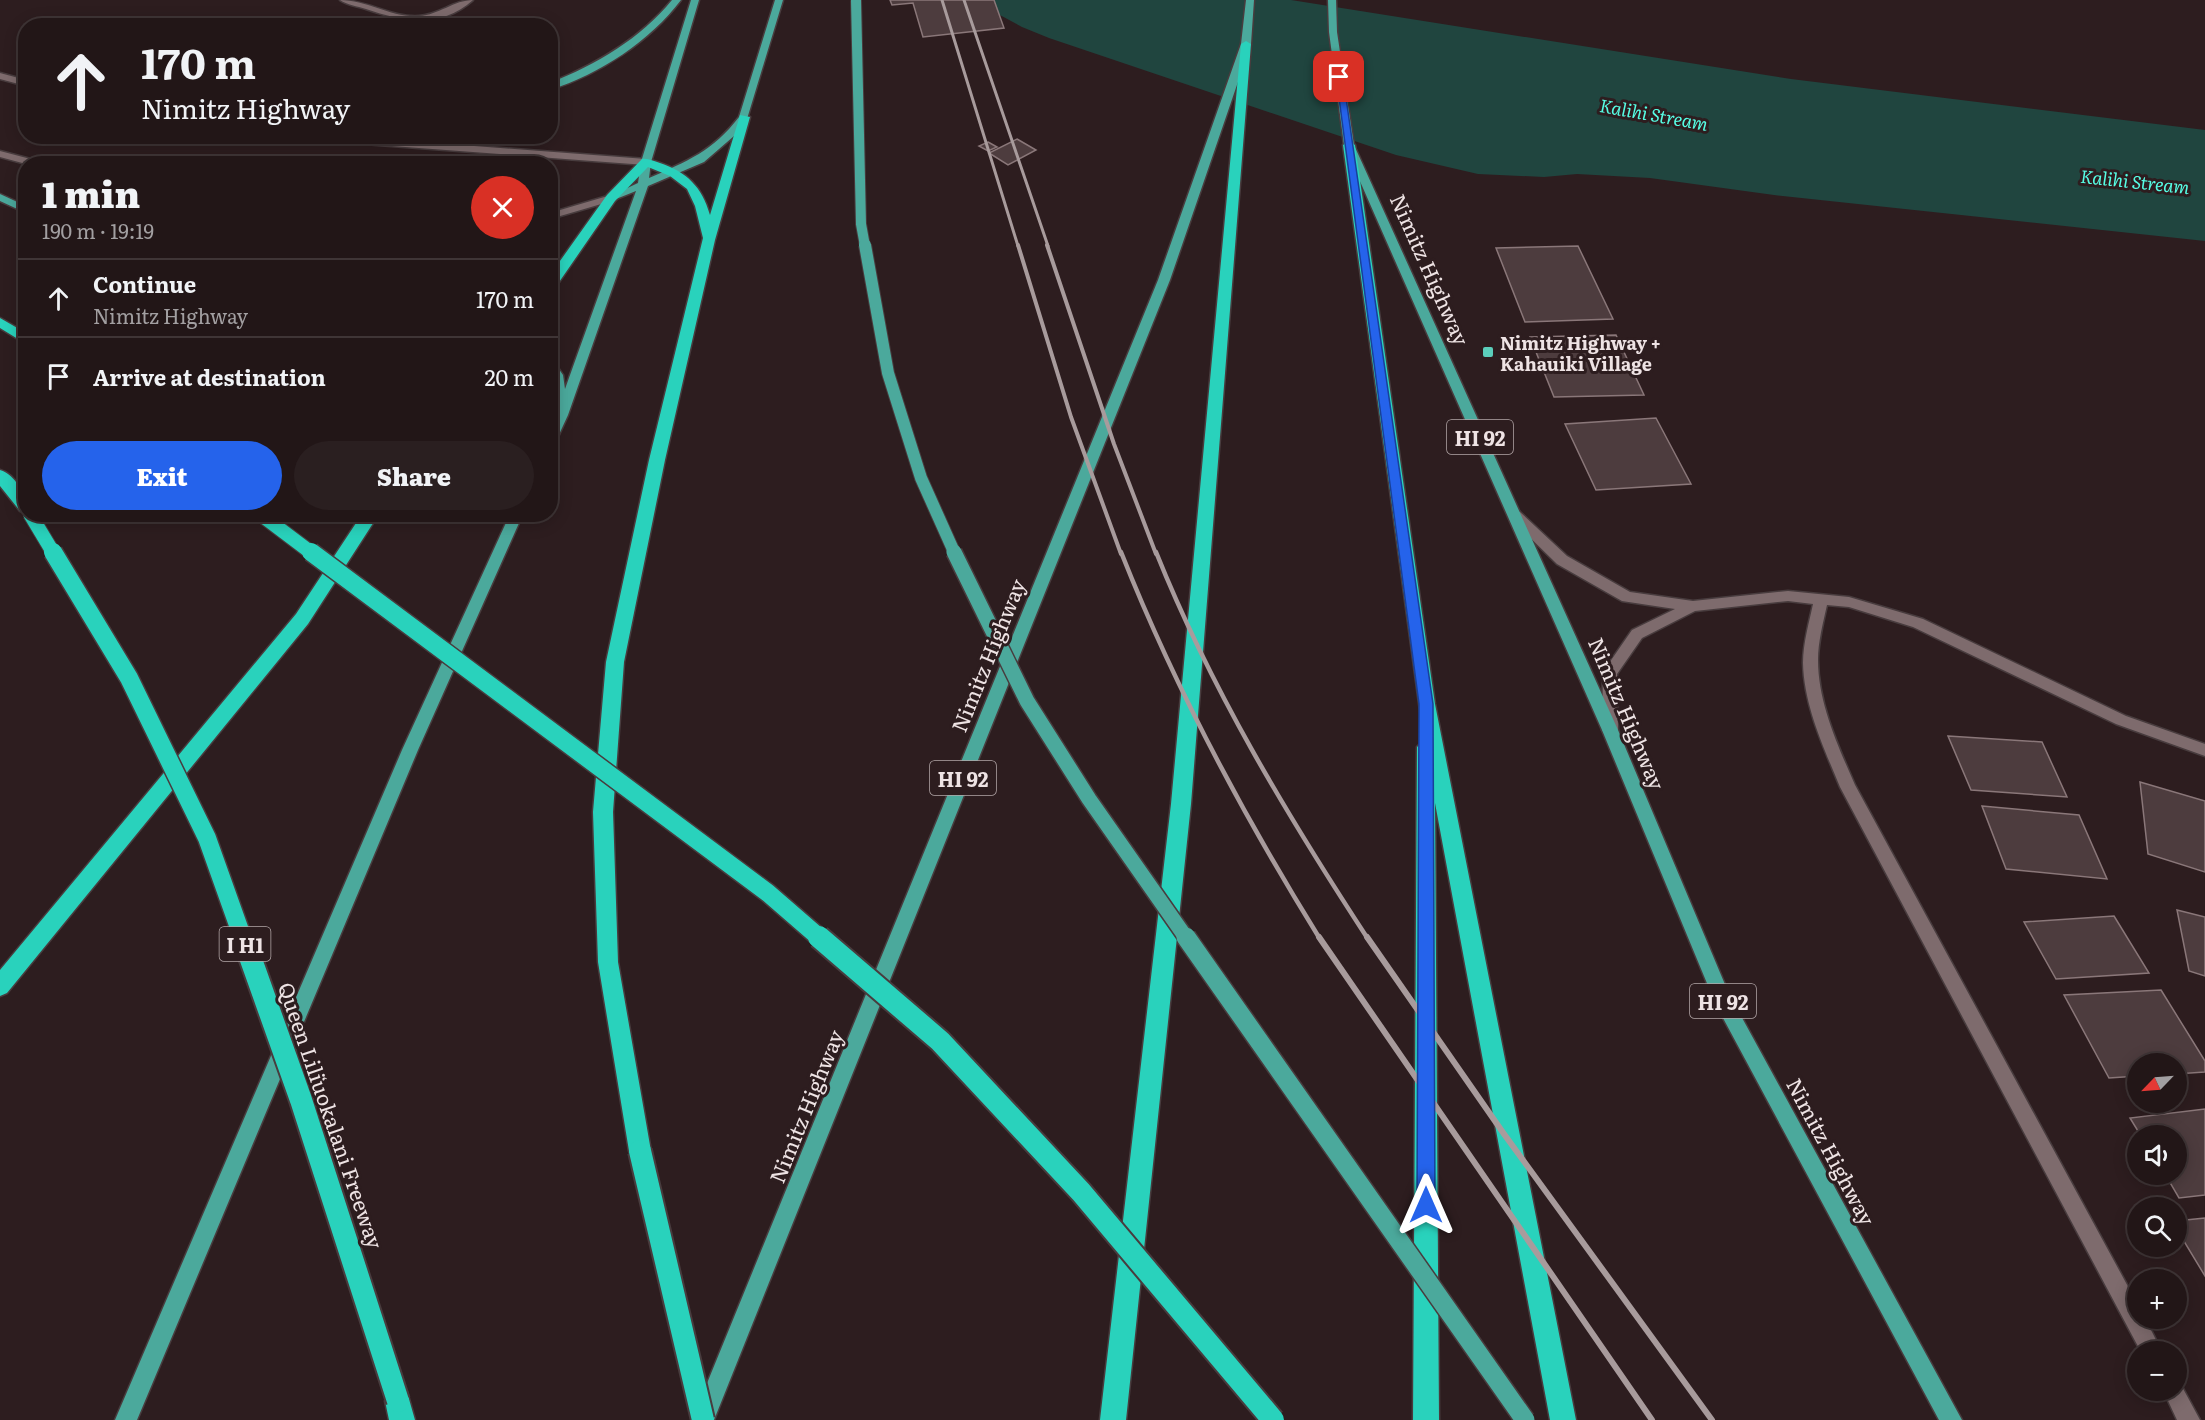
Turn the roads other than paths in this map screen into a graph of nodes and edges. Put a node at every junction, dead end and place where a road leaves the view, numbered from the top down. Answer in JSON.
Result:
{"nodes":[{"id":1,"x":344,"y":0,"type":"edge"},
{"id":2,"x":469,"y":0,"type":"edge"},
{"id":3,"x":677,"y":0,"type":"edge"},
{"id":4,"x":694,"y":0,"type":"edge"},
{"id":5,"x":778,"y":0,"type":"edge"},
{"id":6,"x":856,"y":0,"type":"edge"},
{"id":7,"x":1250,"y":0,"type":"edge"},
{"id":8,"x":1332,"y":0,"type":"edge"},
{"id":9,"x":394,"y":18,"type":"edge"},
{"id":10,"x":421,"y":18,"type":"edge"},
{"id":11,"x":1246,"y":45,"type":"junction"},
{"id":12,"x":0,"y":76,"type":"edge"},
{"id":13,"x":18,"y":81,"type":"edge"},
{"id":14,"x":558,"y":83,"type":"edge"},
{"id":15,"x":744,"y":117,"type":"junction"},
{"id":16,"x":404,"y":144,"type":"edge"},
{"id":17,"x":1349,"y":145,"type":"junction"},
{"id":18,"x":0,"y":154,"type":"edge"},
{"id":19,"x":18,"y":159,"type":"edge"},
{"id":20,"x":646,"y":162,"type":"junction"},
{"id":21,"x":676,"y":172,"type":"junction"},
{"id":22,"x":643,"y":186,"type":"junction"},
{"id":23,"x":0,"y":197,"type":"edge"},
{"id":24,"x":611,"y":198,"type":"junction"},
{"id":25,"x":18,"y":206,"type":"edge"},
{"id":26,"x":558,"y":214,"type":"edge"},
{"id":27,"x":709,"y":240,"type":"junction"},
{"id":28,"x":558,"y":274,"type":"edge"},
{"id":29,"x":0,"y":322,"type":"edge"},
{"id":30,"x":18,"y":334,"type":"edge"},
{"id":31,"x":558,"y":383,"type":"edge"},
{"id":32,"x":562,"y":415,"type":"junction"},
{"id":33,"x":558,"y":424,"type":"edge"},
{"id":34,"x":0,"y":475,"type":"edge"},
{"id":35,"x":18,"y":497,"type":"edge"},
{"id":36,"x":1515,"y":515,"type":"junction"},
{"id":37,"x":35,"y":522,"type":"edge"},
{"id":38,"x":271,"y":522,"type":"edge"},
{"id":39,"x":366,"y":522,"type":"edge"},
{"id":40,"x":513,"y":522,"type":"edge"},
{"id":41,"x":1821,"y":599,"type":"junction"},
{"id":42,"x":1693,"y":606,"type":"junction"},
{"id":43,"x":1426,"y":704,"type":"junction"},
{"id":44,"x":1610,"y":730,"type":"junction"},
{"id":45,"x":2205,"y":750,"type":"edge"},
{"id":46,"x":0,"y":986,"type":"edge"},
{"id":47,"x":2146,"y":1341,"type":"edge"},
{"id":48,"x":2178,"y":1401,"type":"edge"},
{"id":49,"x":126,"y":1420,"type":"edge"},
{"id":50,"x":402,"y":1420,"type":"edge"},
{"id":51,"x":703,"y":1420,"type":"edge"},
{"id":52,"x":1113,"y":1420,"type":"edge"},
{"id":53,"x":1273,"y":1420,"type":"edge"},
{"id":54,"x":1426,"y":1420,"type":"edge"},
{"id":55,"x":1525,"y":1420,"type":"edge"},
{"id":56,"x":1563,"y":1420,"type":"edge"},
{"id":57,"x":1951,"y":1420,"type":"edge"},
{"id":58,"x":2188,"y":1420,"type":"edge"}],
"edges":[{"from":1,"to":9,"type":"street"},
{"from":2,"to":10,"type":"street"},
{"from":3,"to":14,"type":"main road"},
{"from":4,"to":20,"type":"main road"},
{"from":5,"to":15,"type":"main road"},
{"from":6,"to":55,"type":"main road","bridge":true},
{"from":7,"to":11,"type":"main road","name":"Nimitz Highway","number":"HI 92"},
{"from":8,"to":17,"type":"main road","name":"Nimitz Highway","number":"HI 92"},
{"from":11,"to":51,"type":"main road","name":"Nimitz Highway","number":"HI 92"},
{"from":11,"to":52,"type":"highway"},
{"from":12,"to":13,"type":"street"},
{"from":15,"to":21,"type":"main road"},
{"from":15,"to":27,"type":"highway"},
{"from":16,"to":20,"type":"street"},
{"from":17,"to":36,"type":"main road","name":"Nimitz Highway","number":"HI 92"},
{"from":17,"to":43,"type":"highway"},
{"from":18,"to":19,"type":"street"},
{"from":20,"to":21,"type":"highway"},
{"from":20,"to":22,"type":"main road"},
{"from":20,"to":24,"type":"highway"},
{"from":21,"to":22,"type":"main road"},
{"from":21,"to":27,"type":"highway"},
{"from":22,"to":24,"type":"main road"},
{"from":22,"to":32,"type":"main road"},
{"from":23,"to":25,"type":"main road"},
{"from":24,"to":26,"type":"street"},
{"from":24,"to":28,"type":"highway"},
{"from":27,"to":51,"type":"highway","bridge":true},
{"from":29,"to":30,"type":"highway"},
{"from":31,"to":32,"type":"main road"},
{"from":32,"to":33,"type":"main road"},
{"from":34,"to":35,"type":"highway"},
{"from":36,"to":42,"type":"street"},
{"from":36,"to":44,"type":"main road","name":"Nimitz Highway","number":"HI 92"},
{"from":37,"to":50,"type":"highway","name":"Queen Liliʻuokalani Freeway","number":"I H1","bridge":true},
{"from":38,"to":53,"type":"highway","bridge":true},
{"from":39,"to":46,"type":"highway"},
{"from":40,"to":49,"type":"main road"},
{"from":41,"to":42,"type":"street"},
{"from":41,"to":45,"type":"street"},
{"from":41,"to":47,"type":"street"},
{"from":42,"to":44,"type":"street"},
{"from":43,"to":54,"type":"highway","bridge":true},
{"from":43,"to":56,"type":"highway"},
{"from":44,"to":57,"type":"main road","name":"Nimitz Highway","number":"HI 92"},
{"from":48,"to":58,"type":"street"}]}
